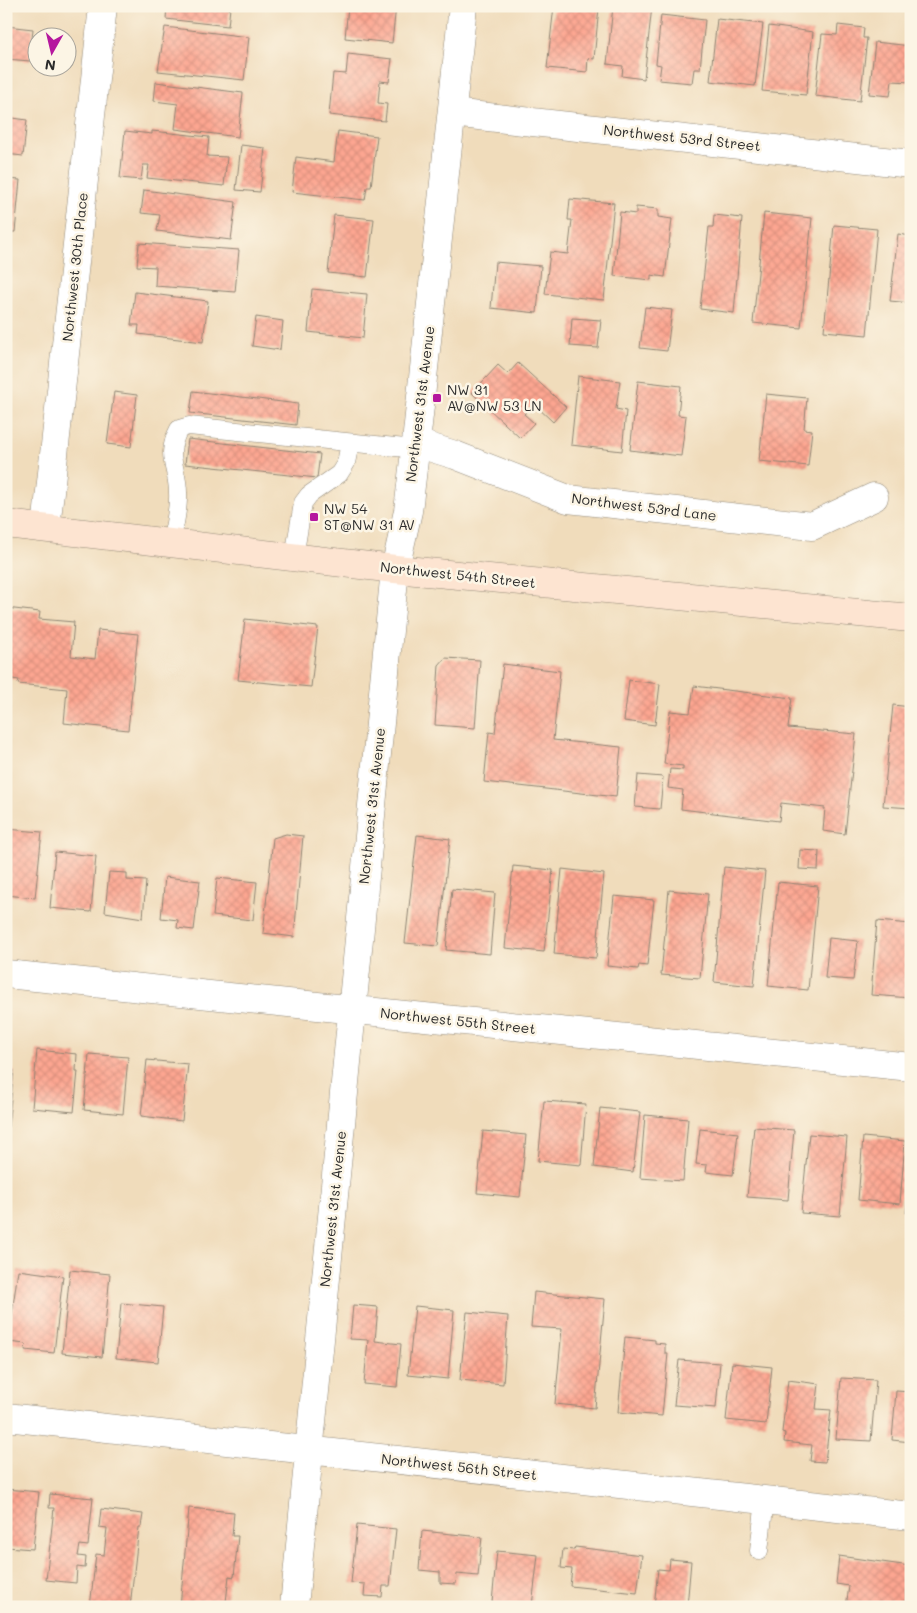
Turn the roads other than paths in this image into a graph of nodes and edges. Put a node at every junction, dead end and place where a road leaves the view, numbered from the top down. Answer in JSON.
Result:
{"nodes":[{"id":1,"x":103,"y":6,"type":"edge"},
{"id":2,"x":463,"y":6,"type":"edge"},
{"id":3,"x":452,"y":113,"type":"junction"},
{"id":4,"x":911,"y":164,"type":"edge"},
{"id":5,"x":350,"y":443,"type":"junction"},
{"id":6,"x":416,"y":446,"type":"junction"},
{"id":7,"x":874,"y":497,"type":"dead end"},
{"id":8,"x":6,"y":524,"type":"edge"},
{"id":9,"x":46,"y":528,"type":"junction"},
{"id":10,"x":171,"y":543,"type":"junction"},
{"id":11,"x":294,"y":557,"type":"junction"},
{"id":12,"x":395,"y":569,"type":"junction"},
{"id":13,"x":911,"y":618,"type":"edge"},
{"id":14,"x":6,"y":974,"type":"edge"},
{"id":15,"x":352,"y":1010,"type":"junction"},
{"id":16,"x":911,"y":1067,"type":"edge"},
{"id":17,"x":6,"y":1417,"type":"edge"},
{"id":18,"x":309,"y":1450,"type":"junction"},
{"id":19,"x":765,"y":1500,"type":"junction"},
{"id":20,"x":911,"y":1516,"type":"edge"},
{"id":21,"x":760,"y":1551,"type":"dead end"},
{"id":22,"x":294,"y":1607,"type":"edge"}],
"edges":[{"from":1,"to":9,"type":"street","name":"Northwest 30th Place"},
{"from":2,"to":3,"type":"street","name":"Northwest 31st Avenue"},
{"from":3,"to":4,"type":"street","name":"Northwest 53rd Street"},
{"from":3,"to":6,"type":"street","name":"Northwest 31st Avenue"},
{"from":5,"to":6,"type":"lane"},
{"from":5,"to":10,"type":"lane"},
{"from":5,"to":11,"type":"lane"},
{"from":6,"to":7,"type":"street","name":"Northwest 53rd Lane"},
{"from":6,"to":12,"type":"street","name":"Northwest 31st Avenue"},
{"from":8,"to":9,"type":"main road","name":"Northwest 54th Street"},
{"from":9,"to":10,"type":"main road","name":"Northwest 54th Street"},
{"from":10,"to":11,"type":"main road","name":"Northwest 54th Street"},
{"from":11,"to":12,"type":"main road","name":"Northwest 54th Street"},
{"from":12,"to":13,"type":"main road","name":"Northwest 54th Street"},
{"from":12,"to":15,"type":"street","name":"Northwest 31st Avenue"},
{"from":14,"to":15,"type":"street","name":"Northwest 55th Street"},
{"from":15,"to":16,"type":"street","name":"Northwest 55th Street"},
{"from":15,"to":18,"type":"street","name":"Northwest 31st Avenue"},
{"from":17,"to":18,"type":"street","name":"Northwest 56th Street"},
{"from":18,"to":19,"type":"street","name":"Northwest 56th Street"},
{"from":18,"to":22,"type":"street","name":"Northwest 31st Avenue"},
{"from":19,"to":20,"type":"street","name":"Northwest 56th Street"},
{"from":19,"to":21,"type":"lane"}]}
